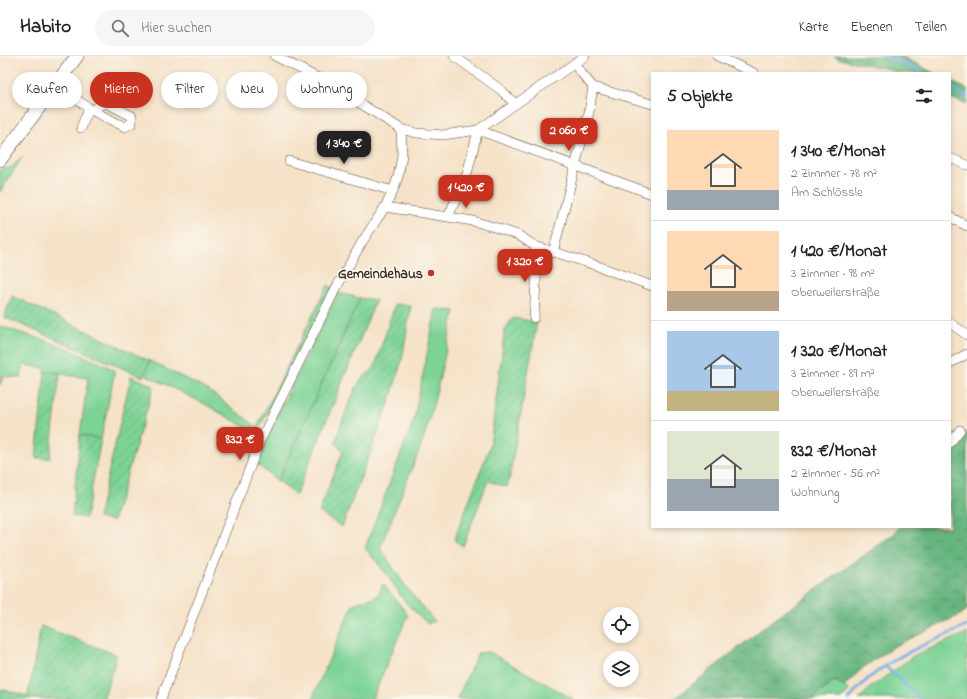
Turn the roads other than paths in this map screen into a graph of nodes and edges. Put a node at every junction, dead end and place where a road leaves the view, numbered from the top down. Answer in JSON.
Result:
{"nodes":[{"id":1,"x":77,"y":56,"type":"edge"},
{"id":2,"x":275,"y":56,"type":"edge"},
{"id":3,"x":454,"y":56,"type":"edge"},
{"id":4,"x":585,"y":56,"type":"edge"},
{"id":5,"x":717,"y":56,"type":"edge"},
{"id":6,"x":574,"y":64,"type":"junction"},
{"id":7,"x":64,"y":72,"type":"edge"},
{"id":8,"x":752,"y":72,"type":"edge"},
{"id":9,"x":593,"y":87,"type":"junction"},
{"id":10,"x":82,"y":103,"type":"edge"},
{"id":11,"x":515,"y":104,"type":"junction"},
{"id":12,"x":651,"y":104,"type":"edge"},
{"id":13,"x":38,"y":108,"type":"edge"},
{"id":14,"x":81,"y":128,"type":"dead end"},
{"id":15,"x":401,"y":129,"type":"junction"},
{"id":16,"x":478,"y":130,"type":"junction"},
{"id":17,"x":951,"y":158,"type":"edge"},
{"id":18,"x":0,"y":160,"type":"edge"},
{"id":19,"x":289,"y":161,"type":"dead end"},
{"id":20,"x":967,"y":165,"type":"edge"},
{"id":21,"x":575,"y":166,"type":"junction"},
{"id":22,"x":393,"y":191,"type":"junction"},
{"id":23,"x":651,"y":194,"type":"edge"},
{"id":24,"x":385,"y":207,"type":"junction"},
{"id":25,"x":448,"y":217,"type":"junction"},
{"id":26,"x":951,"y":218,"type":"edge"},
{"id":27,"x":967,"y":226,"type":"edge"},
{"id":28,"x":535,"y":246,"type":"junction"},
{"id":29,"x":553,"y":253,"type":"junction"},
{"id":30,"x":651,"y":286,"type":"edge"},
{"id":31,"x":534,"y":318,"type":"dead end"},
{"id":32,"x":951,"y":324,"type":"edge"},
{"id":33,"x":967,"y":335,"type":"edge"},
{"id":34,"x":967,"y":354,"type":"edge"},
{"id":35,"x":951,"y":362,"type":"edge"},
{"id":36,"x":960,"y":430,"type":"dead end"},
{"id":37,"x":951,"y":442,"type":"edge"},
{"id":38,"x":161,"y":699,"type":"edge"}],
"edges":[{"from":1,"to":7,"type":"street"},
{"from":2,"to":15,"type":"street"},
{"from":3,"to":11,"type":"street"},
{"from":4,"to":6,"type":"street"},
{"from":5,"to":8,"type":"street"},
{"from":6,"to":9,"type":"street"},
{"from":6,"to":11,"type":"street"},
{"from":9,"to":12,"type":"street"},
{"from":9,"to":21,"type":"street"},
{"from":10,"to":14,"type":"street"},
{"from":11,"to":16,"type":"street"},
{"from":13,"to":18,"type":"street"},
{"from":15,"to":16,"type":"street"},
{"from":15,"to":22,"type":"street"},
{"from":16,"to":21,"type":"street"},
{"from":16,"to":25,"type":"street"},
{"from":17,"to":20,"type":"street"},
{"from":19,"to":22,"type":"street"},
{"from":21,"to":23,"type":"street"},
{"from":21,"to":29,"type":"street"},
{"from":22,"to":24,"type":"street"},
{"from":24,"to":25,"type":"street"},
{"from":24,"to":38,"type":"street"},
{"from":25,"to":28,"type":"street"},
{"from":26,"to":27,"type":"street"},
{"from":28,"to":29,"type":"street"},
{"from":28,"to":31,"type":"street"},
{"from":29,"to":30,"type":"street"},
{"from":32,"to":33,"type":"street"},
{"from":34,"to":35,"type":"street"},
{"from":36,"to":37,"type":"street"}]}
